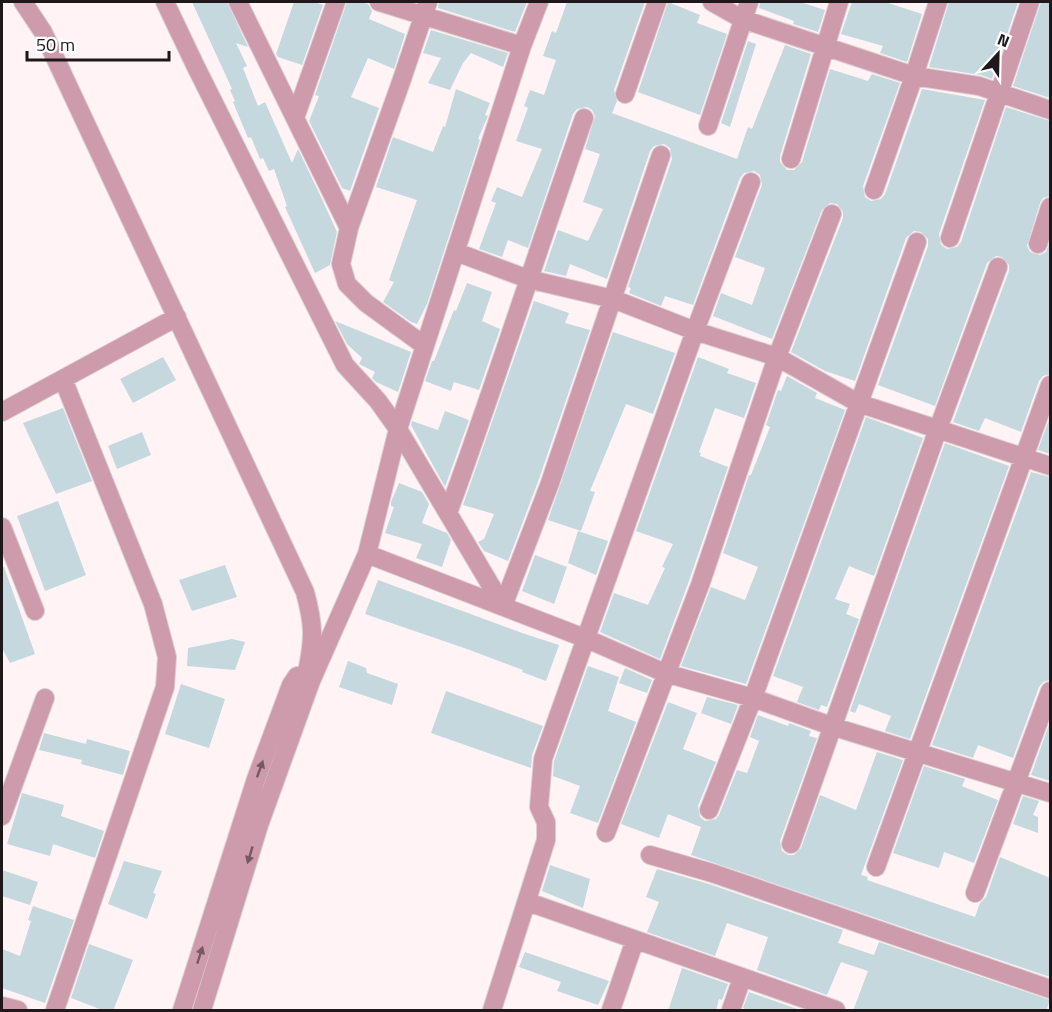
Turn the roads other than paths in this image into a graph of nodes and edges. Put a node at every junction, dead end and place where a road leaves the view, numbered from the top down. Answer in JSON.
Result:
{"nodes":[{"id":1,"x":22,"y":2,"type":"edge"},
{"id":2,"x":165,"y":2,"type":"edge"},
{"id":3,"x":238,"y":2,"type":"edge"},
{"id":4,"x":336,"y":2,"type":"edge"},
{"id":5,"x":379,"y":2,"type":"edge"},
{"id":6,"x":539,"y":2,"type":"edge"},
{"id":7,"x":657,"y":2,"type":"edge"},
{"id":8,"x":712,"y":2,"type":"edge"},
{"id":9,"x":749,"y":2,"type":"edge"},
{"id":10,"x":839,"y":2,"type":"edge"},
{"id":11,"x":938,"y":2,"type":"edge"},
{"id":12,"x":1030,"y":2,"type":"edge"},
{"id":13,"x":425,"y":9,"type":"edge"},
{"id":14,"x":742,"y":19,"type":"junction"},
{"id":15,"x":522,"y":46,"type":"junction"},
{"id":16,"x":827,"y":47,"type":"junction"},
{"id":17,"x":914,"y":76,"type":"junction"},
{"id":18,"x":1000,"y":93,"type":"junction"},
{"id":19,"x":625,"y":94,"type":"dead end"},
{"id":20,"x":1050,"y":110,"type":"edge"},
{"id":21,"x":295,"y":118,"type":"junction"},
{"id":22,"x":584,"y":118,"type":"dead end"},
{"id":23,"x":708,"y":126,"type":"dead end"},
{"id":24,"x":661,"y":155,"type":"dead end"},
{"id":25,"x":792,"y":159,"type":"dead end"},
{"id":26,"x":751,"y":182,"type":"dead end"},
{"id":27,"x":874,"y":190,"type":"dead end"},
{"id":28,"x":1050,"y":207,"type":"edge"},
{"id":29,"x":832,"y":214,"type":"dead end"},
{"id":30,"x":349,"y":228,"type":"junction"},
{"id":31,"x":950,"y":238,"type":"dead end"},
{"id":32,"x":917,"y":242,"type":"dead end"},
{"id":33,"x":1038,"y":244,"type":"dead end"},
{"id":34,"x":456,"y":252,"type":"junction"},
{"id":35,"x":998,"y":267,"type":"dead end"},
{"id":36,"x":528,"y":279,"type":"junction"},
{"id":37,"x":613,"y":299,"type":"junction"},
{"id":38,"x":177,"y":317,"type":"junction"},
{"id":39,"x":695,"y":331,"type":"junction"},
{"id":40,"x":425,"y":346,"type":"junction"},
{"id":41,"x":777,"y":357,"type":"junction"},
{"id":42,"x":63,"y":379,"type":"junction"},
{"id":43,"x":1050,"y":386,"type":"edge"},
{"id":44,"x":858,"y":403,"type":"junction"},
{"id":45,"x":2,"y":412,"type":"edge"},
{"id":46,"x":398,"y":429,"type":"junction"},
{"id":47,"x":938,"y":429,"type":"junction"},
{"id":48,"x":1024,"y":457,"type":"junction"},
{"id":49,"x":1050,"y":466,"type":"edge"},
{"id":50,"x":448,"y":513,"type":"junction"},
{"id":51,"x":2,"y":527,"type":"edge"},
{"id":52,"x":6,"y":552,"type":"edge"},
{"id":53,"x":367,"y":554,"type":"junction"},
{"id":54,"x":503,"y":606,"type":"junction"},
{"id":55,"x":35,"y":611,"type":"dead end"},
{"id":56,"x":587,"y":639,"type":"junction"},
{"id":57,"x":665,"y":673,"type":"junction"},
{"id":58,"x":308,"y":678,"type":"junction"},
{"id":59,"x":1050,"y":691,"type":"edge"},
{"id":60,"x":45,"y":698,"type":"dead end"},
{"id":61,"x":753,"y":698,"type":"junction"},
{"id":62,"x":834,"y":727,"type":"junction"},
{"id":63,"x":916,"y":752,"type":"junction"},
{"id":64,"x":1016,"y":781,"type":"junction"},
{"id":65,"x":1050,"y":793,"type":"edge"},
{"id":66,"x":709,"y":810,"type":"dead end"},
{"id":67,"x":2,"y":816,"type":"edge"},
{"id":68,"x":606,"y":833,"type":"dead end"},
{"id":69,"x":791,"y":844,"type":"dead end"},
{"id":70,"x":651,"y":855,"type":"dead end"},
{"id":71,"x":876,"y":867,"type":"dead end"},
{"id":72,"x":975,"y":893,"type":"dead end"},
{"id":73,"x":528,"y":902,"type":"junction"},
{"id":74,"x":635,"y":940,"type":"junction"},
{"id":75,"x":742,"y":978,"type":"junction"},
{"id":76,"x":1050,"y":988,"type":"edge"},
{"id":77,"x":2,"y":1006,"type":"edge"},
{"id":78,"x":18,"y":1011,"type":"edge"},
{"id":79,"x":55,"y":1011,"type":"edge"},
{"id":80,"x":182,"y":1011,"type":"edge"},
{"id":81,"x":202,"y":1011,"type":"edge"},
{"id":82,"x":492,"y":1011,"type":"edge"},
{"id":83,"x":611,"y":1011,"type":"edge"},
{"id":84,"x":731,"y":1011,"type":"edge"},
{"id":85,"x":836,"y":1011,"type":"edge"}],
"edges":[{"from":1,"to":38,"type":"street"},
{"from":2,"to":46,"type":"street"},
{"from":3,"to":21,"type":"street"},
{"from":4,"to":21,"type":"street"},
{"from":5,"to":13,"type":"street"},
{"from":6,"to":15,"type":"street"},
{"from":7,"to":19,"type":"street"},
{"from":8,"to":14,"type":"street"},
{"from":9,"to":14,"type":"street"},
{"from":10,"to":16,"type":"street"},
{"from":11,"to":17,"type":"street"},
{"from":12,"to":18,"type":"street"},
{"from":13,"to":15,"type":"street"},
{"from":13,"to":30,"type":"street"},
{"from":14,"to":16,"type":"street"},
{"from":14,"to":23,"type":"street"},
{"from":15,"to":34,"type":"street"},
{"from":16,"to":17,"type":"street"},
{"from":16,"to":25,"type":"street"},
{"from":17,"to":18,"type":"street"},
{"from":17,"to":27,"type":"street"},
{"from":18,"to":20,"type":"street"},
{"from":18,"to":31,"type":"street"},
{"from":21,"to":30,"type":"street"},
{"from":22,"to":36,"type":"street"},
{"from":24,"to":37,"type":"street"},
{"from":26,"to":39,"type":"street"},
{"from":28,"to":33,"type":"street"},
{"from":29,"to":41,"type":"street"},
{"from":30,"to":40,"type":"street"},
{"from":32,"to":44,"type":"street"},
{"from":34,"to":36,"type":"street"},
{"from":34,"to":40,"type":"street"},
{"from":35,"to":47,"type":"street"},
{"from":36,"to":37,"type":"street"},
{"from":36,"to":50,"type":"street"},
{"from":37,"to":39,"type":"street"},
{"from":37,"to":54,"type":"street"},
{"from":38,"to":42,"type":"street"},
{"from":38,"to":58,"type":"street"},
{"from":39,"to":41,"type":"street"},
{"from":39,"to":56,"type":"street"},
{"from":40,"to":46,"type":"street"},
{"from":41,"to":44,"type":"street"},
{"from":41,"to":57,"type":"street"},
{"from":42,"to":45,"type":"street"},
{"from":42,"to":79,"type":"street"},
{"from":43,"to":48,"type":"street"},
{"from":44,"to":47,"type":"street"},
{"from":44,"to":61,"type":"street"},
{"from":46,"to":50,"type":"street"},
{"from":46,"to":53,"type":"street"},
{"from":47,"to":48,"type":"street"},
{"from":47,"to":62,"type":"street"},
{"from":48,"to":49,"type":"street"},
{"from":48,"to":63,"type":"street"},
{"from":50,"to":54,"type":"street"},
{"from":51,"to":52,"type":"street"},
{"from":52,"to":55,"type":"street"},
{"from":53,"to":54,"type":"street"},
{"from":53,"to":58,"type":"street"},
{"from":54,"to":56,"type":"street"},
{"from":56,"to":57,"type":"street"},
{"from":56,"to":73,"type":"street"},
{"from":57,"to":61,"type":"street"},
{"from":57,"to":68,"type":"street"},
{"from":80,"to":58,"type":"street","one_way":true},
{"from":58,"to":81,"type":"street","one_way":true},
{"from":59,"to":64,"type":"street"},
{"from":60,"to":67,"type":"street"},
{"from":61,"to":62,"type":"street"},
{"from":61,"to":66,"type":"street"},
{"from":62,"to":63,"type":"street"},
{"from":62,"to":69,"type":"street"},
{"from":63,"to":64,"type":"street"},
{"from":63,"to":71,"type":"street"},
{"from":64,"to":65,"type":"street"},
{"from":64,"to":72,"type":"street"},
{"from":70,"to":76,"type":"street"},
{"from":73,"to":74,"type":"street"},
{"from":73,"to":82,"type":"street"},
{"from":74,"to":75,"type":"street"},
{"from":74,"to":83,"type":"street"},
{"from":75,"to":84,"type":"street"},
{"from":75,"to":85,"type":"street"},
{"from":77,"to":78,"type":"street"}]}
